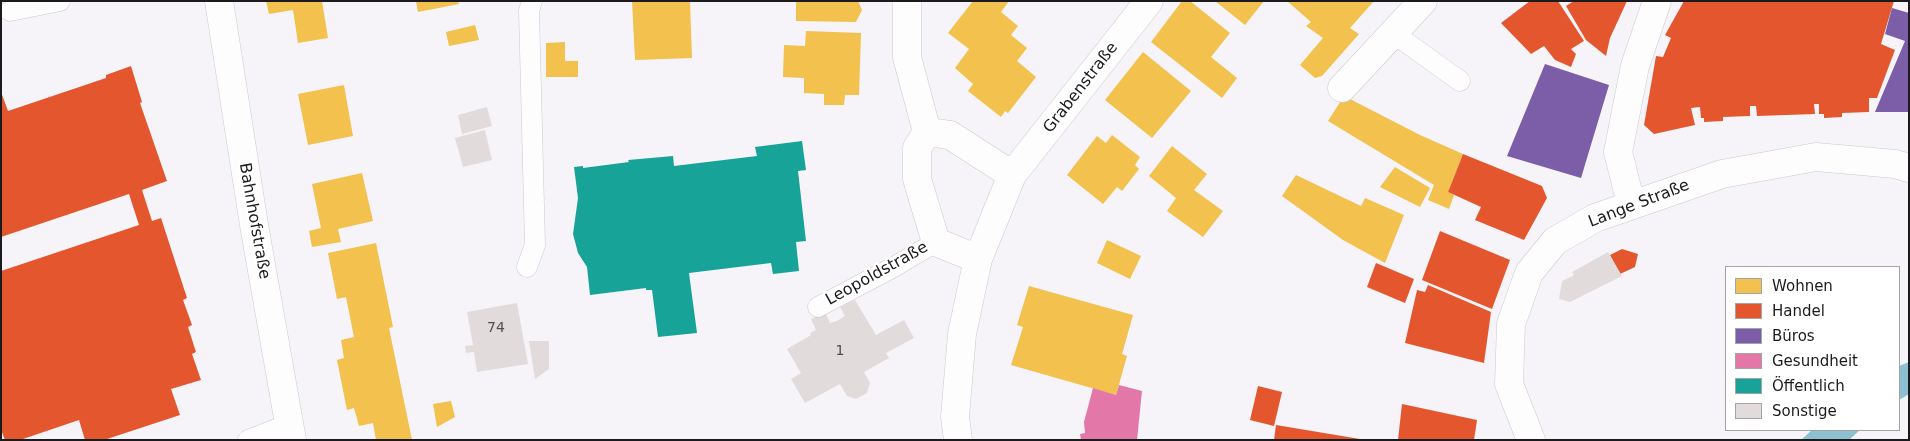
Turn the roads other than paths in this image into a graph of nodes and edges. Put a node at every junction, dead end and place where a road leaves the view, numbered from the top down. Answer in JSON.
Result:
{"nodes":[{"id":1,"x":60,"y":1,"type":"edge"},
{"id":2,"x":218,"y":1,"type":"edge"},
{"id":3,"x":532,"y":1,"type":"edge"},
{"id":4,"x":907,"y":1,"type":"edge"},
{"id":5,"x":1149,"y":1,"type":"edge"},
{"id":6,"x":1423,"y":1,"type":"edge"},
{"id":7,"x":1657,"y":1,"type":"edge"},
{"id":8,"x":10,"y":11,"type":"dead end"},
{"id":9,"x":1394,"y":33,"type":"junction"},
{"id":10,"x":1460,"y":81,"type":"dead end"},
{"id":11,"x":1342,"y":88,"type":"dead end"},
{"id":12,"x":927,"y":132,"type":"junction"},
{"id":13,"x":1909,"y":168,"type":"edge"},
{"id":14,"x":1012,"y":175,"type":"junction"},
{"id":15,"x":1631,"y":204,"type":"junction"},
{"id":16,"x":936,"y":242,"type":"junction"},
{"id":17,"x":978,"y":259,"type":"junction"},
{"id":18,"x":527,"y":267,"type":"dead end"},
{"id":19,"x":818,"y":307,"type":"dead end"},
{"id":20,"x":291,"y":432,"type":"edge"},
{"id":21,"x":248,"y":440,"type":"edge"},
{"id":22,"x":958,"y":440,"type":"edge"},
{"id":23,"x":1531,"y":440,"type":"edge"}],
"edges":[{"from":1,"to":8,"type":"lane"},
{"from":2,"to":20,"type":"street","name":"Bahnhofstraße"},
{"from":3,"to":18,"type":"lane"},
{"from":4,"to":12,"type":"street"},
{"from":5,"to":14,"type":"street","name":"Grabenstraße"},
{"from":6,"to":9,"type":"street"},
{"from":7,"to":15,"type":"street"},
{"from":9,"to":10,"type":"lane"},
{"from":9,"to":11,"type":"street"},
{"from":12,"to":14,"type":"street"},
{"from":12,"to":16,"type":"street"},
{"from":13,"to":15,"type":"street","name":"Lange Straße"},
{"from":14,"to":17,"type":"street","name":"Grabenstraße"},
{"from":15,"to":23,"type":"street","name":"Lange Straße"},
{"from":16,"to":17,"type":"street"},
{"from":16,"to":19,"type":"lane","name":"Leopoldstraße"},
{"from":17,"to":22,"type":"street"},
{"from":20,"to":21,"type":"lane"}]}
